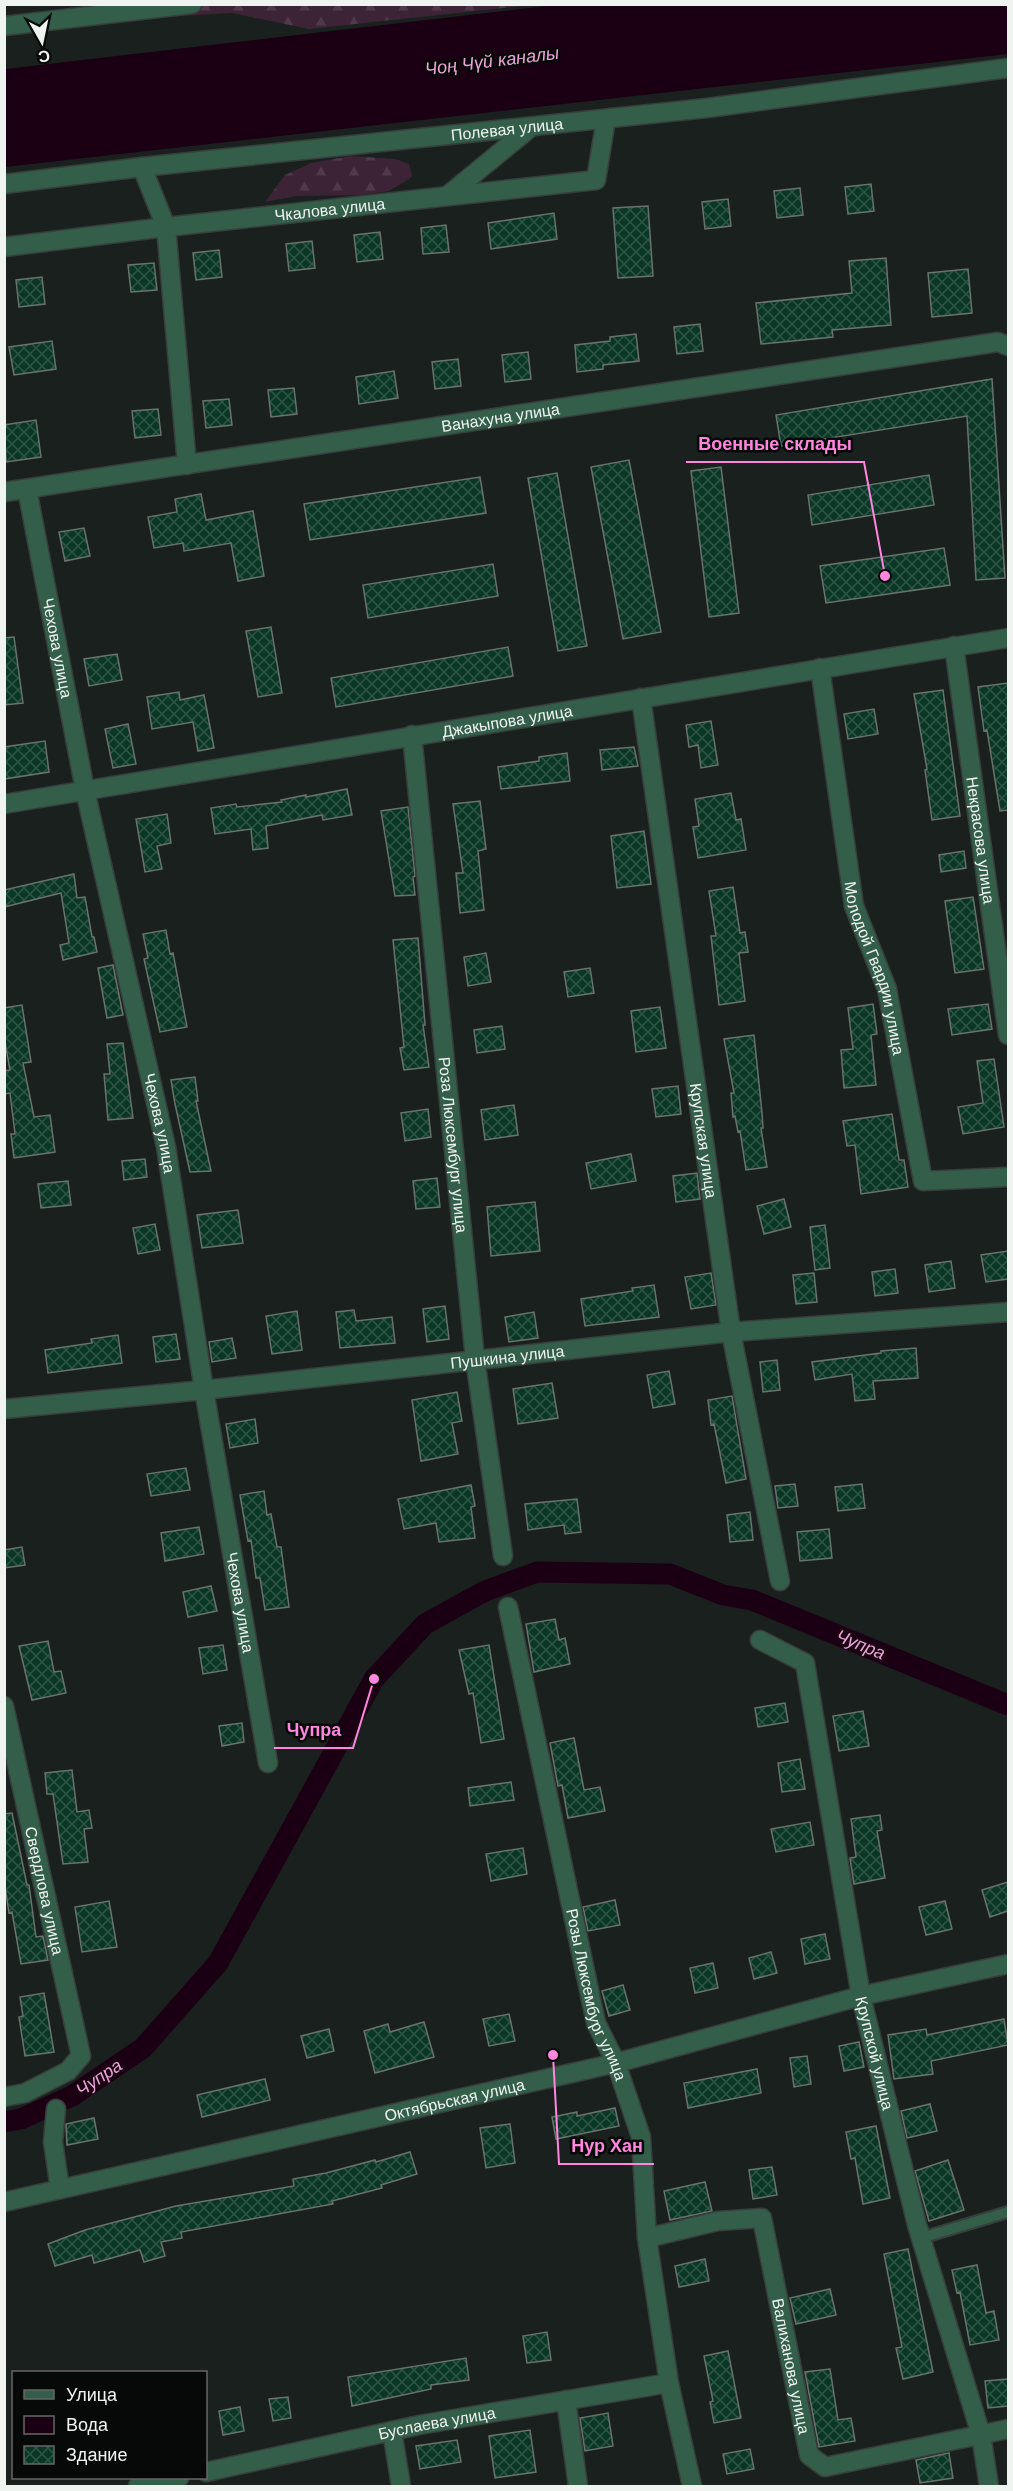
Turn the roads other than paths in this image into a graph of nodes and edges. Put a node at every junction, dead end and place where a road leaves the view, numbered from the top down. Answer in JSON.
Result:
{"nodes":[{"id":1,"x":192,"y":4,"type":"edge"},
{"id":2,"x":4,"y":26,"type":"edge"},
{"id":3,"x":1008,"y":68,"type":"edge"},
{"id":4,"x":606,"y":119,"type":"junction"},
{"id":5,"x":531,"y":127,"type":"junction"},
{"id":6,"x":142,"y":167,"type":"junction"},
{"id":7,"x":4,"y":184,"type":"edge"},
{"id":8,"x":447,"y":196,"type":"junction"},
{"id":9,"x":166,"y":227,"type":"junction"},
{"id":10,"x":4,"y":247,"type":"edge"},
{"id":11,"x":1003,"y":344,"type":"edge"},
{"id":12,"x":187,"y":465,"type":"junction"},
{"id":13,"x":27,"y":489,"type":"junction"},
{"id":14,"x":4,"y":492,"type":"edge"},
{"id":15,"x":1008,"y":638,"type":"edge"},
{"id":16,"x":954,"y":646,"type":"junction"},
{"id":17,"x":820,"y":668,"type":"junction"},
{"id":18,"x":641,"y":698,"type":"junction"},
{"id":19,"x":412,"y":735,"type":"junction"},
{"id":20,"x":85,"y":790,"type":"junction"},
{"id":21,"x":4,"y":804,"type":"edge"},
{"id":22,"x":1008,"y":1035,"type":"edge"},
{"id":23,"x":1008,"y":1177,"type":"edge"},
{"id":24,"x":1008,"y":1312,"type":"edge"},
{"id":25,"x":731,"y":1332,"type":"junction"},
{"id":26,"x":475,"y":1359,"type":"junction"},
{"id":27,"x":204,"y":1390,"type":"junction"},
{"id":28,"x":4,"y":1409,"type":"edge"},
{"id":29,"x":503,"y":1556,"type":"dead end"},
{"id":30,"x":780,"y":1581,"type":"dead end"},
{"id":31,"x":508,"y":1607,"type":"dead end"},
{"id":32,"x":760,"y":1640,"type":"dead end"},
{"id":33,"x":4,"y":1706,"type":"edge"},
{"id":34,"x":268,"y":1763,"type":"dead end"},
{"id":35,"x":1008,"y":1964,"type":"edge"},
{"id":36,"x":861,"y":1996,"type":"junction"},
{"id":37,"x":616,"y":2063,"type":"junction"},
{"id":38,"x":4,"y":2097,"type":"edge"},
{"id":39,"x":56,"y":2109,"type":"dead end"},
{"id":40,"x":60,"y":2190,"type":"junction"},
{"id":41,"x":4,"y":2202,"type":"edge"},
{"id":42,"x":1008,"y":2212,"type":"edge"},
{"id":43,"x":647,"y":2238,"type":"junction"},
{"id":44,"x":921,"y":2238,"type":"junction"},
{"id":45,"x":669,"y":2383,"type":"junction"},
{"id":46,"x":566,"y":2400,"type":"junction"},
{"id":47,"x":1008,"y":2429,"type":"edge"},
{"id":48,"x":392,"y":2431,"type":"junction"},
{"id":49,"x":981,"y":2435,"type":"junction"},
{"id":50,"x":207,"y":2472,"type":"edge"},
{"id":51,"x":174,"y":2479,"type":"edge"},
{"id":52,"x":141,"y":2486,"type":"edge"},
{"id":53,"x":401,"y":2487,"type":"edge"},
{"id":54,"x":578,"y":2487,"type":"edge"},
{"id":55,"x":692,"y":2487,"type":"edge"},
{"id":56,"x":989,"y":2487,"type":"edge"}],
"edges":[{"from":1,"to":2,"type":"street"},
{"from":3,"to":4,"type":"street","name":"Полевая улица"},
{"from":4,"to":5,"type":"street","name":"Полевая улица"},
{"from":4,"to":8,"type":"street","name":"Чкалова улица"},
{"from":5,"to":6,"type":"street","name":"Полевая улица"},
{"from":5,"to":8,"type":"street"},
{"from":6,"to":7,"type":"street","name":"Полевая улица"},
{"from":6,"to":9,"type":"street"},
{"from":8,"to":9,"type":"street","name":"Чкалова улица"},
{"from":9,"to":10,"type":"street","name":"Чкалова улица"},
{"from":9,"to":12,"type":"street"},
{"from":11,"to":12,"type":"street","name":"Ванахуна улица"},
{"from":12,"to":13,"type":"street","name":"Ванахуна улица"},
{"from":13,"to":14,"type":"street","name":"Ванахуна улица"},
{"from":13,"to":20,"type":"street","name":"Чехова улица"},
{"from":15,"to":16,"type":"street","name":"Джакыпова улица"},
{"from":16,"to":17,"type":"street","name":"Джакыпова улица"},
{"from":16,"to":22,"type":"street","name":"Некрасова улица"},
{"from":17,"to":18,"type":"street","name":"Джакыпова улица"},
{"from":17,"to":23,"type":"street","name":"Молодой Гвардии улица"},
{"from":18,"to":19,"type":"street","name":"Джакыпова улица"},
{"from":18,"to":25,"type":"street","name":"Крупская улица"},
{"from":19,"to":20,"type":"street","name":"Джакыпова улица"},
{"from":19,"to":26,"type":"street","name":"Роза Люксембург улица"},
{"from":20,"to":21,"type":"street","name":"Джакыпова улица"},
{"from":20,"to":27,"type":"street","name":"Чехова улица"},
{"from":24,"to":25,"type":"street","name":"Пушкина улица"},
{"from":25,"to":26,"type":"street","name":"Пушкина улица"},
{"from":25,"to":30,"type":"street","name":"Крупская улица"},
{"from":26,"to":27,"type":"street","name":"Пушкина улица"},
{"from":26,"to":29,"type":"street","name":"Роза Люксембург улица"},
{"from":27,"to":28,"type":"street","name":"Пушкина улица"},
{"from":27,"to":34,"type":"street","name":"Чехова улица"},
{"from":31,"to":37,"type":"street","name":"Розы Люксембург улица"},
{"from":32,"to":36,"type":"street","name":"Крупской улица"},
{"from":33,"to":38,"type":"street","name":"Свердлова улица"},
{"from":35,"to":36,"type":"street","name":"Октябрьская улица"},
{"from":36,"to":37,"type":"street","name":"Октябрьская улица"},
{"from":36,"to":44,"type":"street","name":"Крупской улица"},
{"from":37,"to":40,"type":"street","name":"Октябрьская улица"},
{"from":37,"to":43,"type":"street","name":"Розы Люксембург улица"},
{"from":39,"to":40,"type":"street"},
{"from":40,"to":41,"type":"street","name":"Октябрьская улица"},
{"from":42,"to":44,"type":"lane"},
{"from":43,"to":45,"type":"street","name":"Розы Люксембург улица"},
{"from":43,"to":49,"type":"street","name":"Валиханова улица"},
{"from":44,"to":49,"type":"street","name":"Крупской улица"},
{"from":45,"to":46,"type":"street","name":"Буслаева улица"},
{"from":45,"to":55,"type":"street","name":"Розы Люксембург улица"},
{"from":46,"to":48,"type":"street","name":"Буслаева улица"},
{"from":46,"to":54,"type":"street"},
{"from":47,"to":49,"type":"street"},
{"from":48,"to":50,"type":"street","name":"Буслаева улица"},
{"from":48,"to":53,"type":"street"},
{"from":49,"to":56,"type":"street","name":"Крупской улица"},
{"from":51,"to":52,"type":"street"}]}
